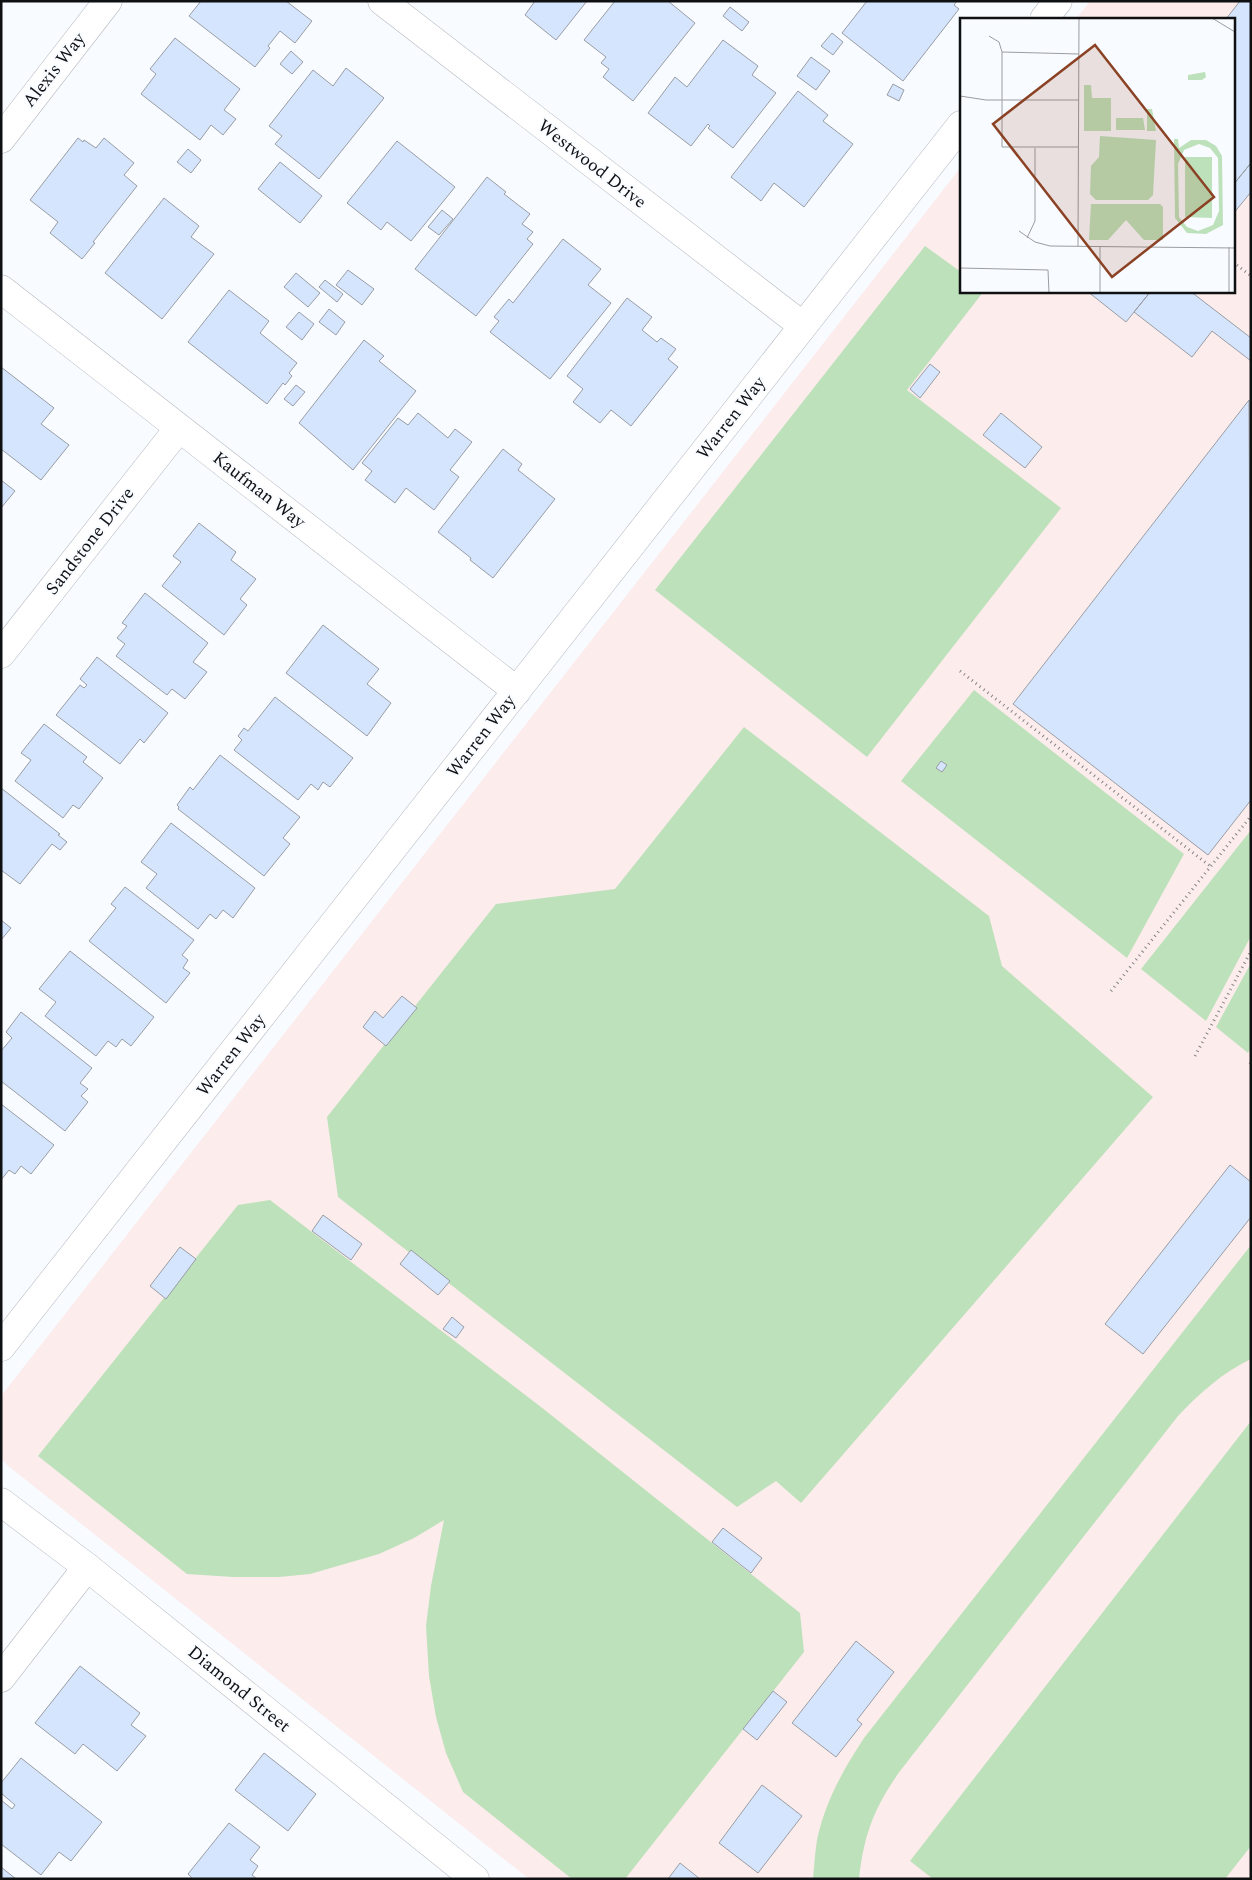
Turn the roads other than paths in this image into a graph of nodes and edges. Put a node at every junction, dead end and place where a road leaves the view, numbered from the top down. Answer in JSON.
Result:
{"nodes":[{"id":1,"x":108,"y":1,"type":"edge"},
{"id":2,"x":382,"y":1,"type":"edge"},
{"id":3,"x":1058,"y":1,"type":"edge"},
{"id":4,"x":1045,"y":18,"type":"edge"},
{"id":5,"x":960,"y":126,"type":"edge"},
{"id":6,"x":1,"y":140,"type":"edge"},
{"id":7,"x":1,"y":289,"type":"edge"},
{"id":8,"x":803,"y":326,"type":"junction"},
{"id":9,"x":179,"y":428,"type":"junction"},
{"id":10,"x":1,"y":654,"type":"edge"},
{"id":11,"x":516,"y":691,"type":"junction"},
{"id":12,"x":1,"y":1347,"type":"edge"},
{"id":13,"x":1,"y":1502,"type":"edge"},
{"id":14,"x":87,"y":1567,"type":"junction"},
{"id":15,"x":1,"y":1678,"type":"edge"},
{"id":16,"x":475,"y":1879,"type":"edge"}],
"edges":[{"from":1,"to":6,"type":"street","name":"Alexis Way"},
{"from":2,"to":8,"type":"street","name":"Westwood Drive"},
{"from":3,"to":4,"type":"street"},
{"from":5,"to":8,"type":"street","name":"Warren Way"},
{"from":7,"to":9,"type":"street","name":"Kaufman Way"},
{"from":8,"to":11,"type":"street","name":"Warren Way"},
{"from":9,"to":10,"type":"street","name":"Sandstone Drive"},
{"from":9,"to":11,"type":"street","name":"Kaufman Way"},
{"from":11,"to":12,"type":"street","name":"Warren Way"},
{"from":13,"to":14,"type":"street","name":"Diamond Street"},
{"from":14,"to":15,"type":"street"},
{"from":14,"to":16,"type":"street","name":"Diamond Street"}]}
